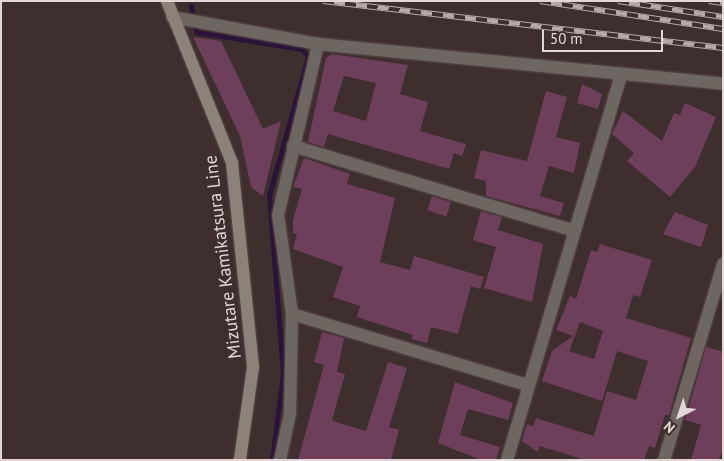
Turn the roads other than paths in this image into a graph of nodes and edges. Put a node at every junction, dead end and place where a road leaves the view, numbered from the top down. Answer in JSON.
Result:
{"nodes":[{"id":1,"x":167,"y":1,"type":"edge"},
{"id":2,"x":172,"y":17,"type":"junction"},
{"id":3,"x":318,"y":44,"type":"junction"},
{"id":4,"x":621,"y":74,"type":"junction"},
{"id":5,"x":723,"y":84,"type":"edge"},
{"id":6,"x":293,"y":146,"type":"junction"},
{"id":7,"x":572,"y":230,"type":"junction"},
{"id":8,"x":723,"y":264,"type":"edge"},
{"id":9,"x":292,"y":314,"type":"junction"},
{"id":10,"x":527,"y":385,"type":"junction"},
{"id":11,"x":240,"y":460,"type":"edge"},
{"id":12,"x":280,"y":460,"type":"edge"},
{"id":13,"x":507,"y":460,"type":"edge"},
{"id":14,"x":664,"y":460,"type":"edge"}],
"edges":[{"from":1,"to":2,"type":"main road","name":"Mizutare Kamikatsura Line"},
{"from":2,"to":3,"type":"street"},
{"from":2,"to":11,"type":"main road","name":"Mizutare Kamikatsura Line"},
{"from":3,"to":4,"type":"street"},
{"from":3,"to":6,"type":"street"},
{"from":4,"to":5,"type":"street"},
{"from":4,"to":7,"type":"street"},
{"from":6,"to":7,"type":"street"},
{"from":6,"to":9,"type":"street"},
{"from":7,"to":10,"type":"street"},
{"from":8,"to":14,"type":"street"},
{"from":9,"to":10,"type":"street"},
{"from":9,"to":12,"type":"street"},
{"from":10,"to":13,"type":"street"}]}
